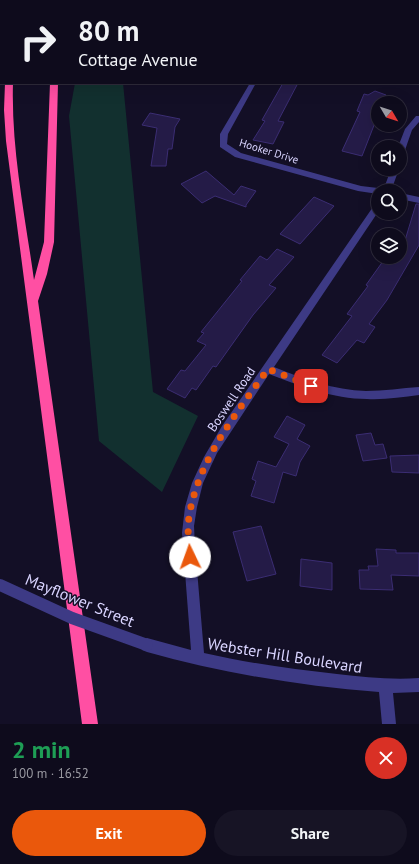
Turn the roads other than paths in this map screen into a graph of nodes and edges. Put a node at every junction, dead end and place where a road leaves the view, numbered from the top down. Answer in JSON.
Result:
{"nodes":[{"id":1,"x":9,"y":84,"type":"edge"},
{"id":2,"x":54,"y":84,"type":"edge"},
{"id":3,"x":252,"y":84,"type":"edge"},
{"id":4,"x":419,"y":118,"type":"edge"},
{"id":5,"x":405,"y":140,"type":"edge"},
{"id":6,"x":371,"y":190,"type":"edge"},
{"id":7,"x":407,"y":197,"type":"edge"},
{"id":8,"x":419,"y":200,"type":"edge"},
{"id":9,"x":371,"y":216,"type":"edge"},
{"id":10,"x":32,"y":300,"type":"junction"},
{"id":11,"x":268,"y":369,"type":"junction"},
{"id":12,"x":419,"y":391,"type":"edge"},
{"id":13,"x":0,"y":585,"type":"edge"},
{"id":14,"x":147,"y":645,"type":"joint"},
{"id":15,"x":198,"y":659,"type":"junction"},
{"id":16,"x":419,"y":685,"type":"edge"},
{"id":17,"x":385,"y":686,"type":"junction"},
{"id":18,"x":90,"y":724,"type":"edge"},
{"id":19,"x":389,"y":724,"type":"edge"}],
"edges":[{"from":1,"to":10,"type":"highway"},
{"from":2,"to":10,"type":"highway"},
{"from":3,"to":6,"type":"street","name":"Hooker Drive"},
{"from":4,"to":5,"type":"street"},
{"from":7,"to":8,"type":"street"},
{"from":9,"to":11,"type":"street","name":"Boswell Road"},
{"from":10,"to":18,"type":"highway"},
{"from":11,"to":12,"type":"street"},
{"from":11,"to":15,"type":"street","name":"Boswell Road"},
{"from":13,"to":14,"type":"street","name":"Mayflower Street","bridge":true},
{"from":14,"to":15,"type":"street","name":"Webster Hill Boulevard"},
{"from":15,"to":17,"type":"street","name":"Webster Hill Boulevard"},
{"from":16,"to":17,"type":"street","name":"Webster Hill Boulevard"},
{"from":17,"to":19,"type":"street"}]}
